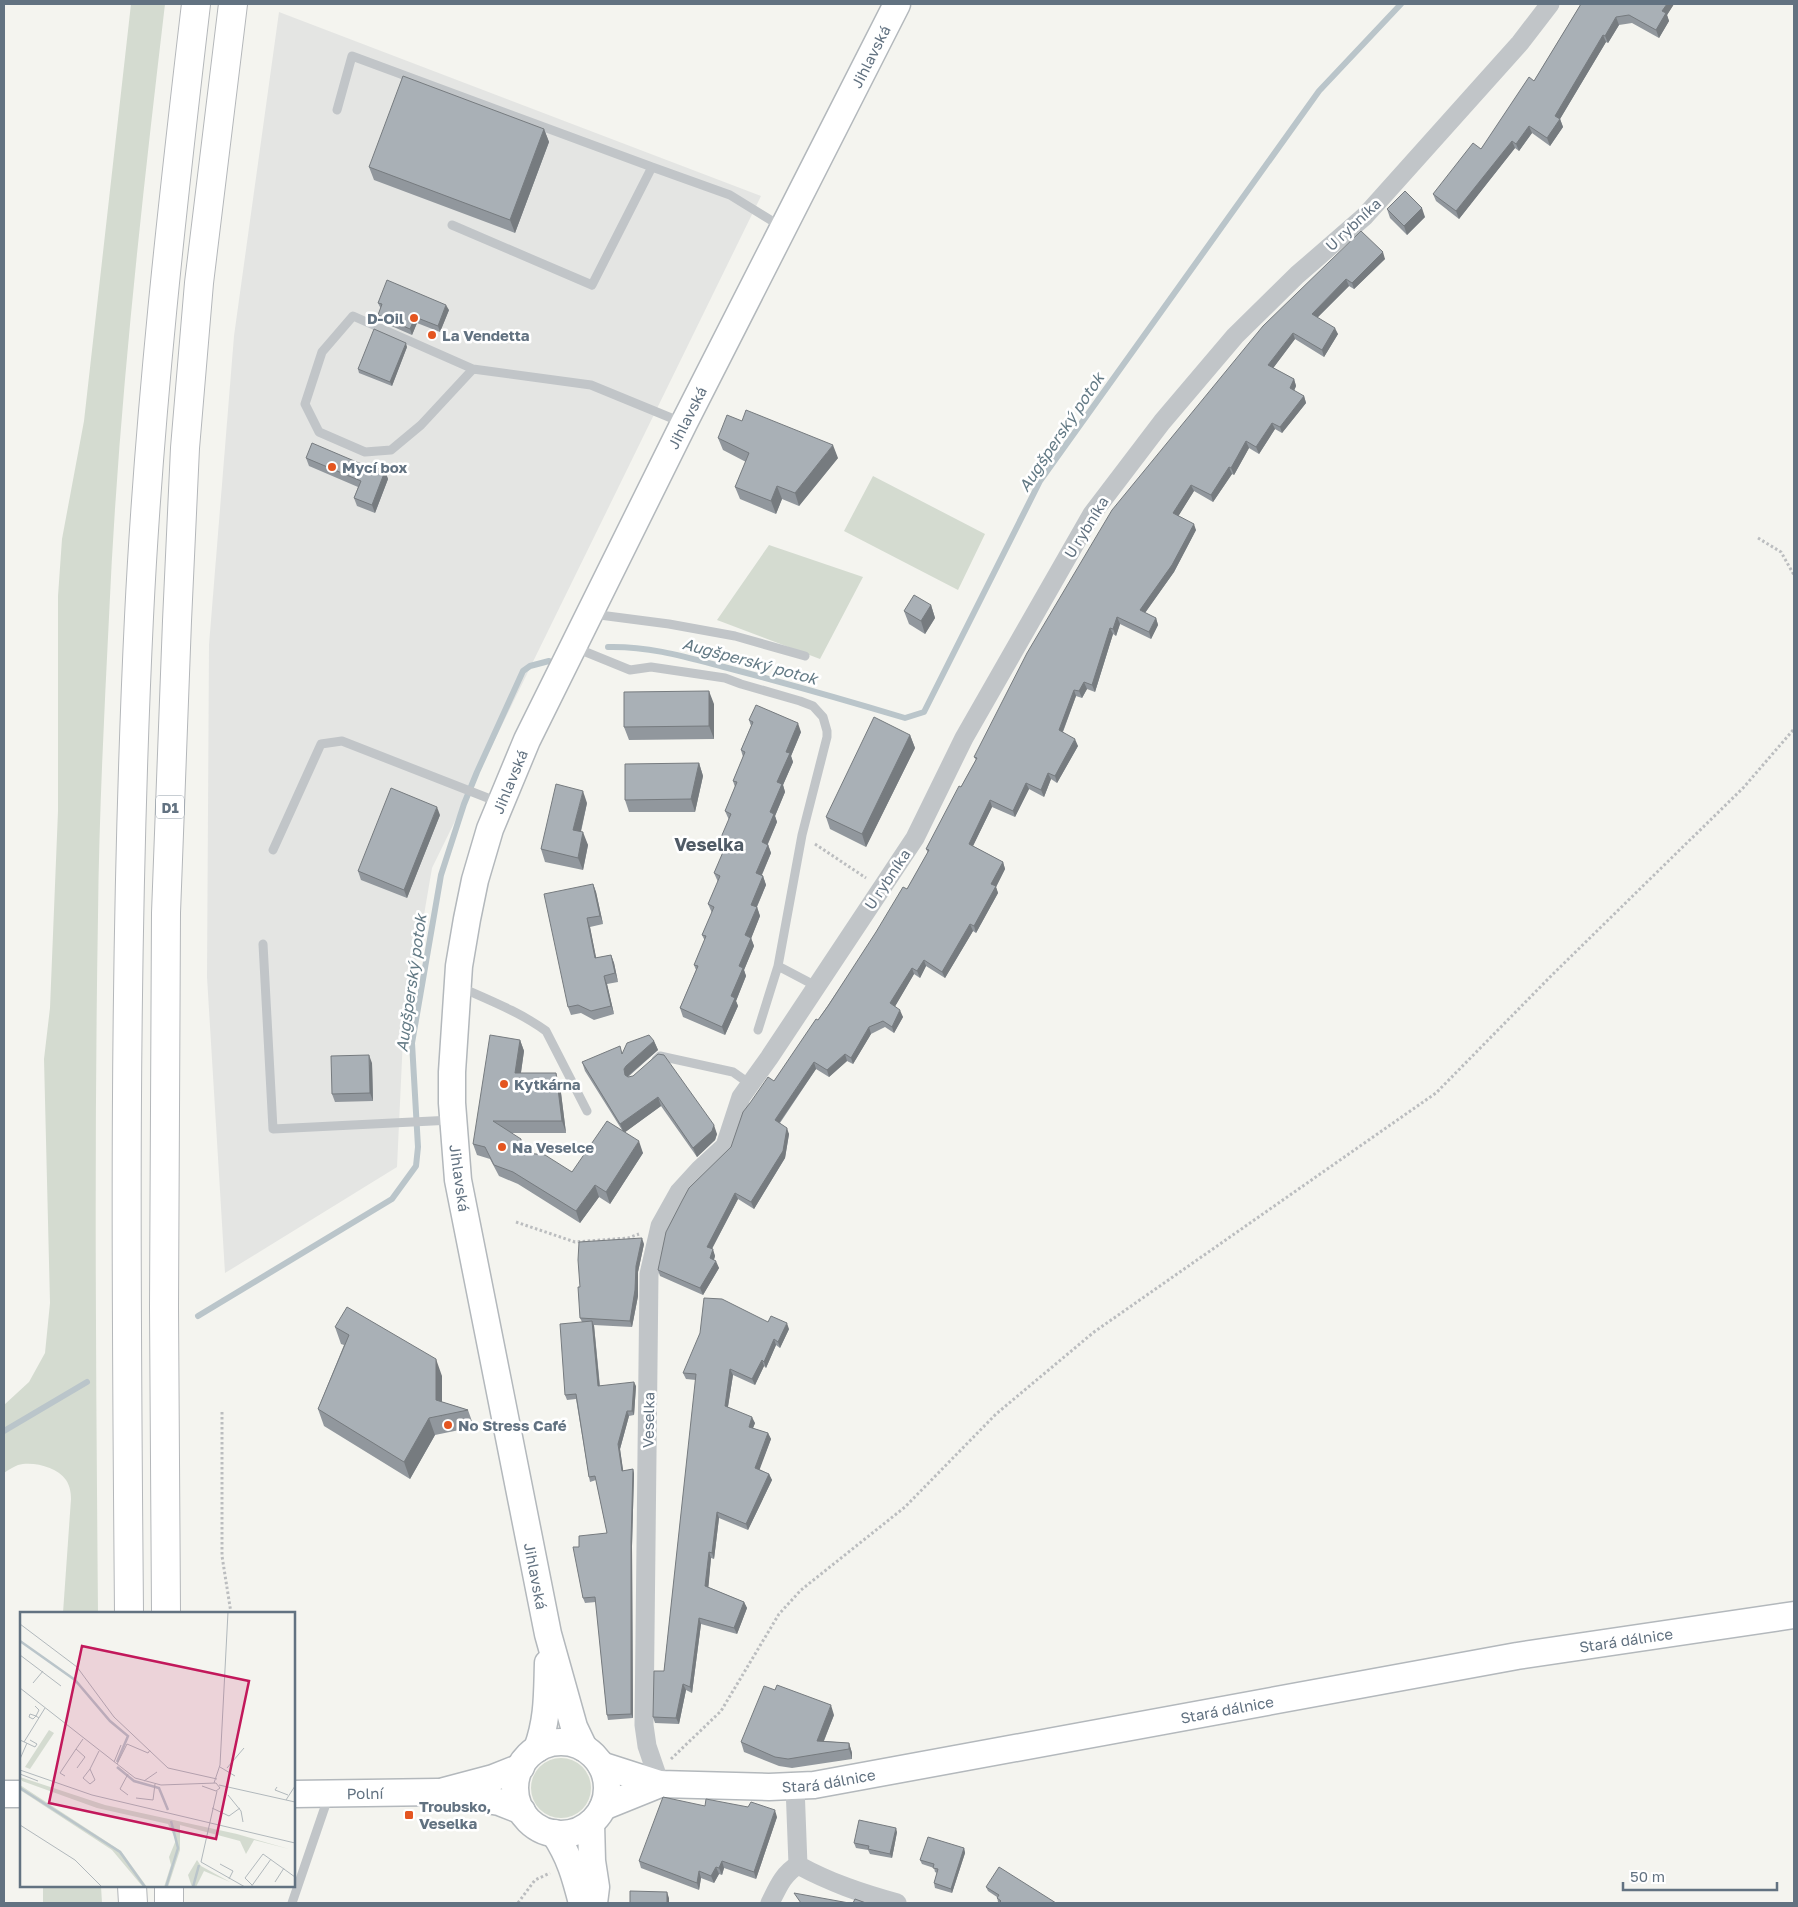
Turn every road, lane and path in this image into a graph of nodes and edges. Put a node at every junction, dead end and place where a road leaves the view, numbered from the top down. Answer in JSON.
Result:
{"nodes":[{"id":1,"x":196,"y":4,"type":"edge"},
{"id":2,"x":233,"y":4,"type":"edge"},
{"id":3,"x":897,"y":4,"type":"edge"},
{"id":4,"x":1550,"y":4,"type":"edge"},
{"id":5,"x":337,"y":110,"type":"dead end"},
{"id":6,"x":652,"y":167,"type":"junction"},
{"id":7,"x":452,"y":225,"type":"dead end"},
{"id":8,"x":782,"y":227,"type":"junction"},
{"id":9,"x":473,"y":369,"type":"junction"},
{"id":10,"x":684,"y":423,"type":"junction"},
{"id":11,"x":1758,"y":538,"type":"dead end"},
{"id":12,"x":1794,"y":575,"type":"edge"},
{"id":13,"x":590,"y":614,"type":"junction"},
{"id":14,"x":574,"y":647,"type":"junction"},
{"id":15,"x":805,"y":656,"type":"dead end"},
{"id":16,"x":1794,"y":729,"type":"edge"},
{"id":17,"x":489,"y":798,"type":"junction"},
{"id":18,"x":802,"y":835,"type":"junction"},
{"id":19,"x":273,"y":850,"type":"dead end"},
{"id":20,"x":880,"y":888,"type":"junction"},
{"id":21,"x":263,"y":944,"type":"dead end"},
{"id":22,"x":778,"y":966,"type":"junction"},
{"id":23,"x":816,"y":986,"type":"junction"},
{"id":24,"x":458,"y":987,"type":"junction"},
{"id":25,"x":758,"y":1030,"type":"dead end"},
{"id":26,"x":646,"y":1068,"type":"edge"},
{"id":27,"x":750,"y":1084,"type":"junction"},
{"id":28,"x":587,"y":1111,"type":"dead end"},
{"id":29,"x":441,"y":1121,"type":"junction"},
{"id":30,"x":516,"y":1222,"type":"dead end"},
{"id":31,"x":660,"y":1226,"type":"junction"},
{"id":32,"x":222,"y":1412,"type":"dead end"},
{"id":33,"x":129,"y":1612,"type":"edge"},
{"id":34,"x":166,"y":1612,"type":"edge"},
{"id":35,"x":231,"y":1612,"type":"edge"},
{"id":36,"x":1794,"y":1615,"type":"edge"},
{"id":37,"x":548,"y":1634,"type":"junction"},
{"id":38,"x":685,"y":1746,"type":"dead end"},
{"id":39,"x":593,"y":1756,"type":"junction"},
{"id":40,"x":529,"y":1758,"type":"junction"},
{"id":41,"x":660,"y":1784,"type":"junction"},
{"id":42,"x":795,"y":1786,"type":"junction"},
{"id":43,"x":438,"y":1792,"type":"junction"},
{"id":44,"x":4,"y":1794,"type":"edge"},
{"id":45,"x":20,"y":1794,"type":"edge"},
{"id":46,"x":295,"y":1794,"type":"edge"},
{"id":47,"x":329,"y":1795,"type":"junction"},
{"id":48,"x":522,"y":1811,"type":"junction"},
{"id":49,"x":597,"y":1815,"type":"junction"},
{"id":50,"x":554,"y":1833,"type":"junction"},
{"id":51,"x":798,"y":1864,"type":"junction"},
{"id":52,"x":553,"y":1872,"type":"dead end"},
{"id":53,"x":132,"y":1887,"type":"edge"},
{"id":54,"x":169,"y":1887,"type":"edge"},
{"id":55,"x":132,"y":1903,"type":"edge"},
{"id":56,"x":169,"y":1903,"type":"edge"},
{"id":57,"x":292,"y":1903,"type":"edge"},
{"id":58,"x":518,"y":1903,"type":"edge"},
{"id":59,"x":582,"y":1903,"type":"edge"},
{"id":60,"x":594,"y":1903,"type":"edge"},
{"id":61,"x":770,"y":1903,"type":"edge"},
{"id":62,"x":897,"y":1903,"type":"edge"}],
"edges":[{"from":1,"to":33,"type":"highway"},
{"from":2,"to":34,"type":"highway","number":"D1"},
{"from":3,"to":8,"type":"main road","name":"Jihlavská"},
{"from":4,"to":20,"type":"street","name":"U rybníka"},
{"from":5,"to":6,"type":"lane"},
{"from":6,"to":7,"type":"lane"},
{"from":6,"to":8,"type":"lane"},
{"from":8,"to":10,"type":"main road","name":"Jihlavská"},
{"from":9,"to":9,"type":"lane"},
{"from":9,"to":10,"type":"lane"},
{"from":10,"to":13,"type":"main road","name":"Jihlavská"},
{"from":11,"to":12,"type":"path"},
{"from":13,"to":14,"type":"main road","name":"Jihlavská"},
{"from":13,"to":15,"type":"lane"},
{"from":14,"to":17,"type":"main road","name":"Jihlavská"},
{"from":14,"to":18,"type":"lane"},
{"from":16,"to":38,"type":"path"},
{"from":17,"to":19,"type":"lane"},
{"from":17,"to":24,"type":"main road","name":"Jihlavská"},
{"from":18,"to":20,"type":"path"},
{"from":18,"to":22,"type":"lane"},
{"from":20,"to":23,"type":"street","name":"U rybníka"},
{"from":21,"to":29,"type":"lane"},
{"from":22,"to":23,"type":"lane"},
{"from":22,"to":25,"type":"lane"},
{"from":23,"to":27,"type":"street","name":"U rybníka"},
{"from":24,"to":28,"type":"lane"},
{"from":24,"to":29,"type":"main road","name":"Jihlavská"},
{"from":26,"to":27,"type":"lane"},
{"from":27,"to":31,"type":"street","name":"Veselka"},
{"from":29,"to":37,"type":"main road","name":"Jihlavská"},
{"from":30,"to":31,"type":"path"},
{"from":31,"to":41,"type":"street","name":"Veselka"},
{"from":32,"to":35,"type":"path"},
{"from":36,"to":42,"type":"main road","name":"Stará dálnice"},
{"from":37,"to":39,"type":"main road","name":"Jihlavská"},
{"from":37,"to":40,"type":"main road","name":"Jihlavská"},
{"from":39,"to":40,"type":"main road"},
{"from":39,"to":41,"type":"main road","name":"Stará dálnice"},
{"from":39,"to":49,"type":"main road","name":"Jihlavská"},
{"from":40,"to":43,"type":"main road","name":"Polní"},
{"from":40,"to":48,"type":"main road","name":"Jihlavská"},
{"from":41,"to":42,"type":"main road","name":"Stará dálnice"},
{"from":41,"to":49,"type":"main road","name":"Stará dálnice"},
{"from":42,"to":51,"type":"street"},
{"from":43,"to":47,"type":"main road","name":"Polní"},
{"from":43,"to":48,"type":"main road","name":"Polní"},
{"from":44,"to":45,"type":"main road"},
{"from":46,"to":47,"type":"main road","name":"Polní"},
{"from":47,"to":57,"type":"lane"},
{"from":48,"to":50,"type":"main road"},
{"from":49,"to":50,"type":"main road"},
{"from":49,"to":60,"type":"main road","name":"Jihlavská"},
{"from":50,"to":59,"type":"main road"},
{"from":51,"to":61,"type":"street"},
{"from":51,"to":62,"type":"street"},
{"from":52,"to":58,"type":"path"},
{"from":53,"to":55,"type":"highway"},
{"from":54,"to":56,"type":"highway"}]}
